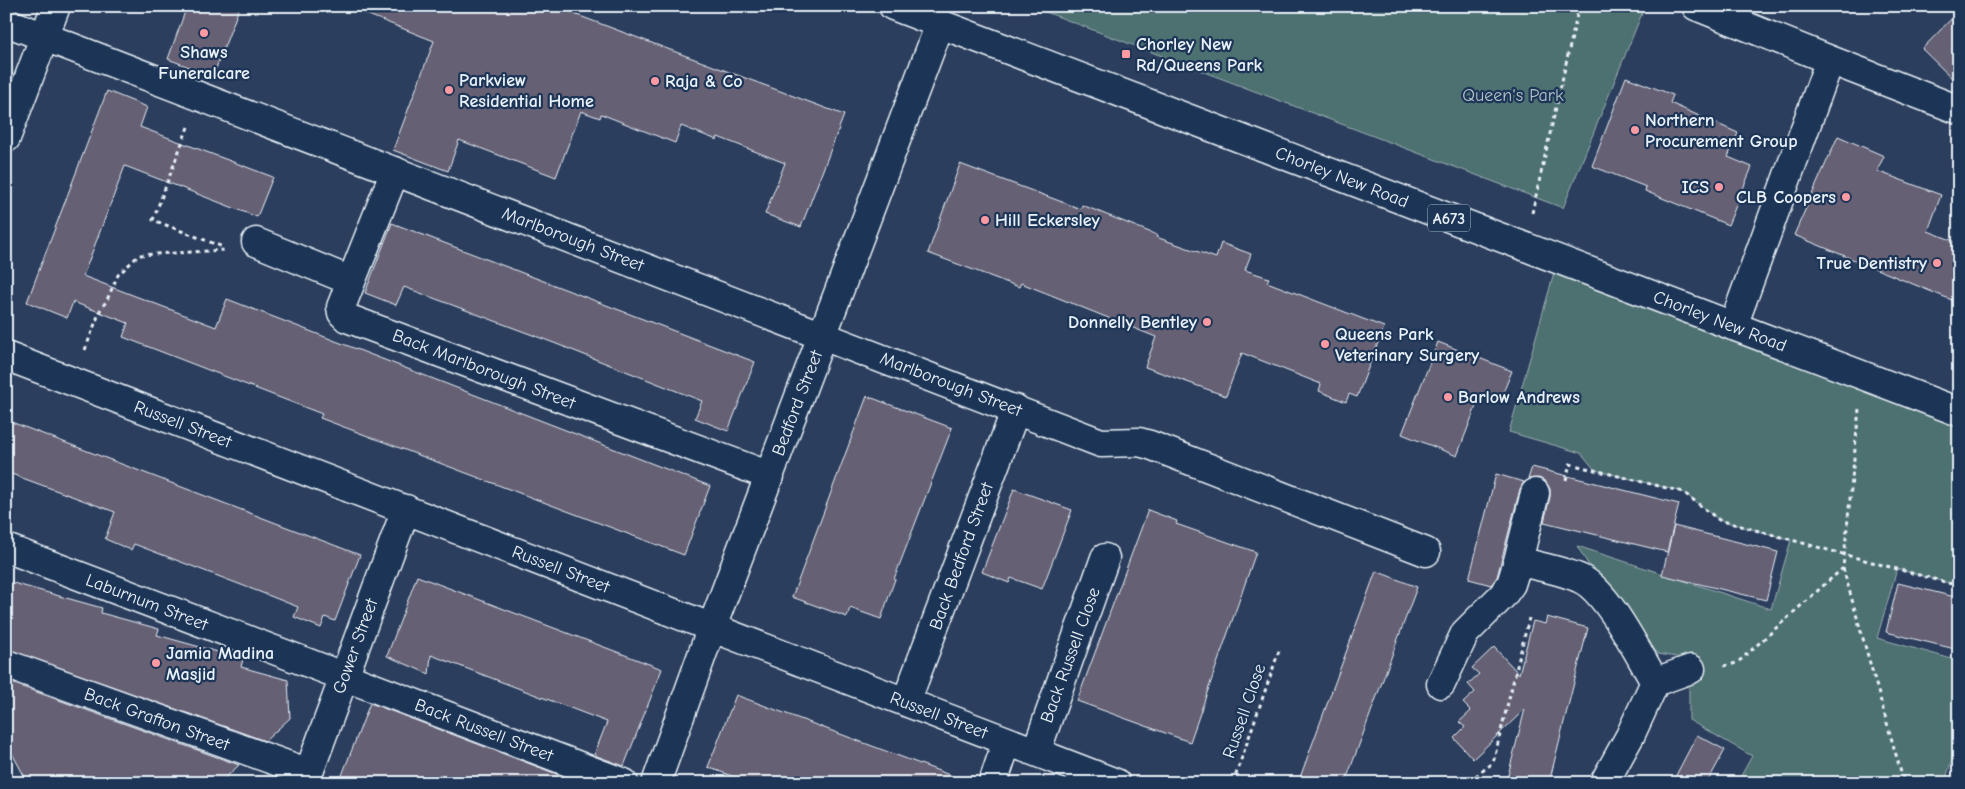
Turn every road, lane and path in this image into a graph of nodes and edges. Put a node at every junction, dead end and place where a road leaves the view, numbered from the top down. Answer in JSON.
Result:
{"nodes":[{"id":1,"x":56,"y":6,"type":"edge"},
{"id":2,"x":893,"y":6,"type":"edge"},
{"id":3,"x":1579,"y":6,"type":"edge"},
{"id":4,"x":1696,"y":6,"type":"edge"},
{"id":5,"x":6,"y":22,"type":"edge"},
{"id":6,"x":940,"y":24,"type":"junction"},
{"id":7,"x":45,"y":37,"type":"junction"},
{"id":8,"x":1830,"y":60,"type":"junction"},
{"id":9,"x":200,"y":97,"type":"junction"},
{"id":10,"x":1959,"y":110,"type":"edge"},
{"id":11,"x":6,"y":138,"type":"edge"},
{"id":12,"x":394,"y":171,"type":"junction"},
{"id":13,"x":256,"y":242,"type":"dead end"},
{"id":14,"x":1524,"y":246,"type":"junction"},
{"id":15,"x":351,"y":281,"type":"junction"},
{"id":16,"x":1734,"y":326,"type":"junction"},
{"id":17,"x":823,"y":335,"type":"junction"},
{"id":18,"x":6,"y":356,"type":"edge"},
{"id":19,"x":1862,"y":376,"type":"junction"},
{"id":20,"x":73,"y":381,"type":"junction"},
{"id":21,"x":1016,"y":409,"type":"junction"},
{"id":22,"x":1959,"y":412,"type":"edge"},
{"id":23,"x":770,"y":476,"type":"junction"},
{"id":24,"x":1565,"y":483,"type":"dead end"},
{"id":25,"x":1535,"y":493,"type":"dead end"},
{"id":26,"x":406,"y":509,"type":"junction"},
{"id":27,"x":6,"y":548,"type":"edge"},
{"id":28,"x":1426,"y":552,"type":"dead end"},
{"id":29,"x":1843,"y":554,"type":"junction"},
{"id":30,"x":1105,"y":558,"type":"dead end"},
{"id":31,"x":1531,"y":565,"type":"junction"},
{"id":32,"x":1843,"y":568,"type":"junction"},
{"id":33,"x":1959,"y":586,"type":"edge"},
{"id":34,"x":712,"y":627,"type":"junction"},
{"id":35,"x":1280,"y":648,"type":"dead end"},
{"id":36,"x":6,"y":664,"type":"edge"},
{"id":37,"x":1691,"y":669,"type":"joint"},
{"id":38,"x":344,"y":677,"type":"junction"},
{"id":39,"x":1655,"y":682,"type":"junction"},
{"id":40,"x":1441,"y":684,"type":"dead end"},
{"id":41,"x":906,"y":702,"type":"junction"},
{"id":42,"x":1007,"y":741,"type":"junction"},
{"id":43,"x":1036,"y":752,"type":"junction"},
{"id":44,"x":307,"y":778,"type":"edge"},
{"id":45,"x":624,"y":783,"type":"edge"},
{"id":46,"x":656,"y":783,"type":"edge"},
{"id":47,"x":993,"y":783,"type":"edge"},
{"id":48,"x":1116,"y":783,"type":"edge"},
{"id":49,"x":1233,"y":783,"type":"edge"},
{"id":50,"x":1472,"y":783,"type":"edge"},
{"id":51,"x":1604,"y":783,"type":"edge"},
{"id":52,"x":1904,"y":783,"type":"edge"}],
"edges":[{"from":1,"to":7,"type":"street"},
{"from":2,"to":6,"type":"street","name":"Chorley New Road","number":"A673"},
{"from":3,"to":14,"type":"path"},
{"from":4,"to":8,"type":"street"},
{"from":5,"to":7,"type":"street","name":"Marlborough Street"},
{"from":6,"to":14,"type":"street","name":"Chorley New Road","number":"A673"},
{"from":6,"to":17,"type":"street","name":"Bedford Street"},
{"from":7,"to":9,"type":"street","name":"Marlborough Street"},
{"from":7,"to":11,"type":"street"},
{"from":8,"to":10,"type":"street"},
{"from":8,"to":16,"type":"street"},
{"from":9,"to":12,"type":"street","name":"Marlborough Street"},
{"from":9,"to":20,"type":"path"},
{"from":12,"to":15,"type":"street","name":"Back Marlborough Street"},
{"from":12,"to":17,"type":"street","name":"Marlborough Street"},
{"from":13,"to":15,"type":"street"},
{"from":14,"to":16,"type":"street","name":"Chorley New Road","number":"A673"},
{"from":15,"to":23,"type":"street","name":"Back Marlborough Street"},
{"from":16,"to":19,"type":"street","name":"Chorley New Road","number":"A673"},
{"from":17,"to":21,"type":"street","name":"Marlborough Street"},
{"from":17,"to":23,"type":"street","name":"Bedford Street"},
{"from":18,"to":20,"type":"street","name":"Russell Street"},
{"from":19,"to":22,"type":"street","name":"Chorley New Road","number":"A673"},
{"from":19,"to":29,"type":"path"},
{"from":20,"to":26,"type":"street","name":"Russell Street"},
{"from":21,"to":28,"type":"street","name":"Marlborough Street"},
{"from":21,"to":41,"type":"street","name":"Back Bedford Street"},
{"from":23,"to":34,"type":"street","name":"Bedford Street"},
{"from":24,"to":29,"type":"path"},
{"from":25,"to":31,"type":"street"},
{"from":26,"to":34,"type":"street","name":"Russell Street"},
{"from":26,"to":38,"type":"street","name":"Gower Street"},
{"from":27,"to":38,"type":"street","name":"Laburnum Street"},
{"from":29,"to":32,"type":"path"},
{"from":29,"to":33,"type":"path"},
{"from":30,"to":43,"type":"street","name":"Back Russell Close"},
{"from":31,"to":39,"type":"street"},
{"from":31,"to":40,"type":"street"},
{"from":31,"to":50,"type":"path"},
{"from":32,"to":37,"type":"path"},
{"from":32,"to":52,"type":"path"},
{"from":34,"to":41,"type":"street","name":"Russell Street"},
{"from":34,"to":46,"type":"street","name":"Bedford Street"},
{"from":35,"to":49,"type":"path","name":"Russell Close"},
{"from":36,"to":44,"type":"street","name":"Back Grafton Street"},
{"from":37,"to":39,"type":"street"},
{"from":38,"to":44,"type":"street","name":"Gower Street"},
{"from":38,"to":45,"type":"street","name":"Back Russell Street"},
{"from":39,"to":51,"type":"street"},
{"from":41,"to":42,"type":"street","name":"Russell Street"},
{"from":42,"to":43,"type":"street","name":"Russell Street"},
{"from":42,"to":47,"type":"street"},
{"from":43,"to":48,"type":"street","name":"Russell Street"}]}
